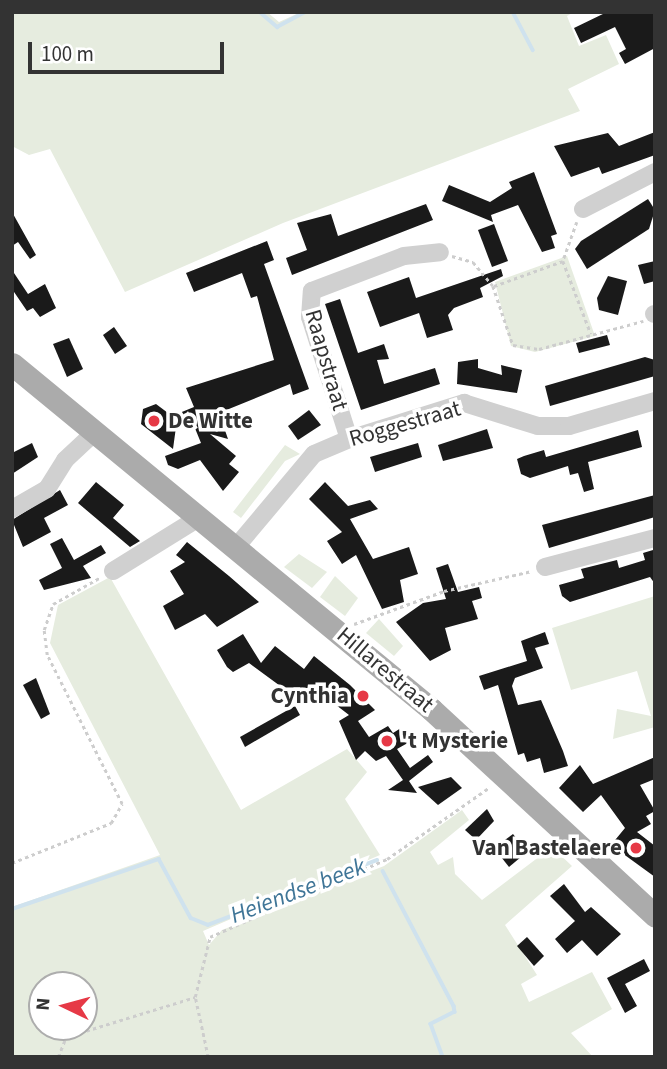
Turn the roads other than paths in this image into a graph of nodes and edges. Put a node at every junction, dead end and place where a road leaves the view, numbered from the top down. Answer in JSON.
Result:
{"nodes":[{"id":1,"x":655,"y":172,"type":"edge"},
{"id":2,"x":583,"y":209,"type":"road end"},
{"id":3,"x":440,"y":253,"type":"road end"},
{"id":4,"x":12,"y":364,"type":"edge"},
{"id":5,"x":655,"y":401,"type":"edge"},
{"id":6,"x":95,"y":432,"type":"junction"},
{"id":7,"x":349,"y":439,"type":"junction"},
{"id":8,"x":12,"y":509,"type":"edge"},
{"id":9,"x":200,"y":517,"type":"junction"},
{"id":10,"x":655,"y":538,"type":"edge"},
{"id":11,"x":236,"y":547,"type":"junction"},
{"id":12,"x":545,"y":567,"type":"road end"},
{"id":13,"x":113,"y":571,"type":"road end"},
{"id":14,"x":655,"y":916,"type":"edge"}],
"edges":[{"from":1,"to":2,"type":"street"},
{"from":3,"to":7,"type":"street","name":"Raapstraat"},
{"from":4,"to":6,"type":"main road","name":"Hillarestraat"},
{"from":5,"to":7,"type":"street","name":"Roggestraat"},
{"from":6,"to":8,"type":"street"},
{"from":6,"to":9,"type":"main road","name":"Hillarestraat"},
{"from":7,"to":11,"type":"street","name":"Roggestraat"},
{"from":9,"to":11,"type":"main road","name":"Hillarestraat"},
{"from":9,"to":13,"type":"street"},
{"from":10,"to":12,"type":"street"},
{"from":11,"to":14,"type":"main road","name":"Hillarestraat"}]}
